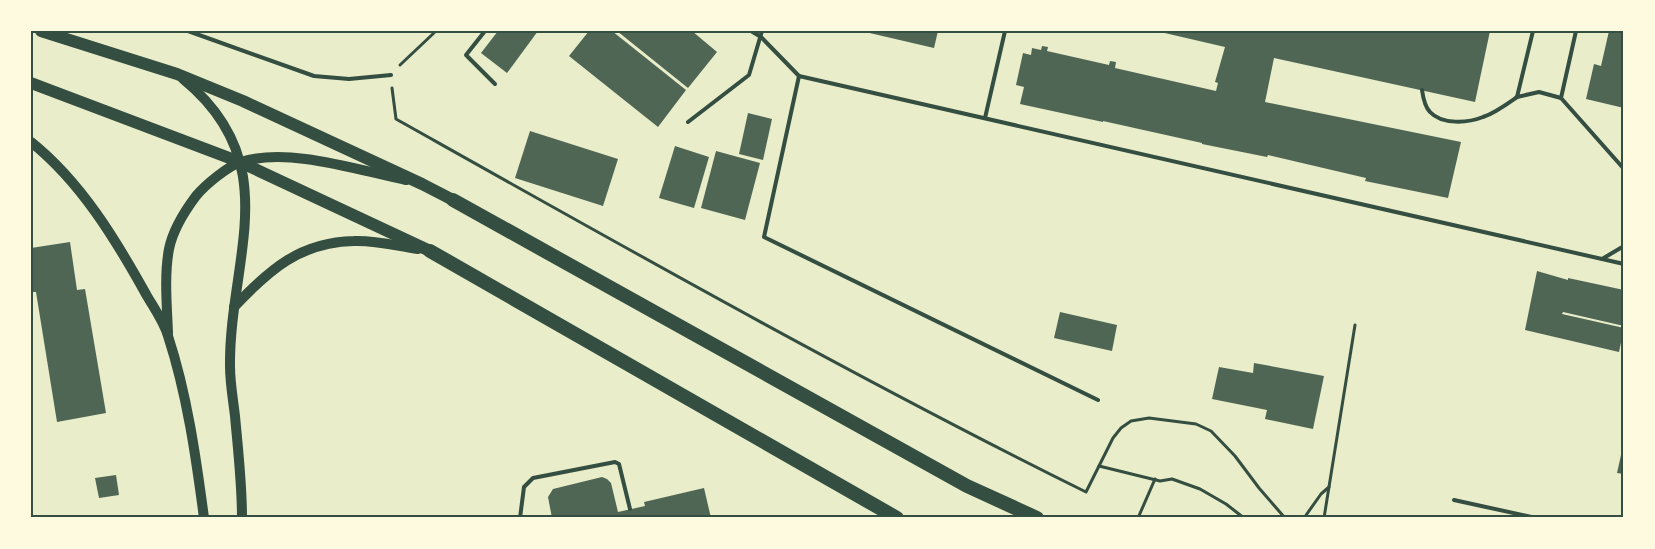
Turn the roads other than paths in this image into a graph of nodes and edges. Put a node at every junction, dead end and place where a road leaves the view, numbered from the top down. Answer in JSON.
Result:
{"nodes":[{"id":1,"x":41,"y":31,"type":"edge"},
{"id":2,"x":188,"y":31,"type":"edge"},
{"id":3,"x":485,"y":31,"type":"edge"},
{"id":4,"x":751,"y":31,"type":"edge"},
{"id":5,"x":762,"y":31,"type":"edge"},
{"id":6,"x":1005,"y":31,"type":"edge"},
{"id":7,"x":1533,"y":31,"type":"edge"},
{"id":8,"x":1576,"y":31,"type":"edge"},
{"id":9,"x":761,"y":37,"type":"junction"},
{"id":10,"x":177,"y":74,"type":"junction"},
{"id":11,"x":391,"y":75,"type":"road end"},
{"id":12,"x":799,"y":76,"type":"junction"},
{"id":13,"x":31,"y":83,"type":"edge"},
{"id":14,"x":495,"y":84,"type":"dead end"},
{"id":15,"x":1422,"y":90,"type":"dead end"},
{"id":16,"x":1517,"y":97,"type":"junction"},
{"id":17,"x":1561,"y":98,"type":"junction"},
{"id":18,"x":985,"y":118,"type":"junction"},
{"id":19,"x":688,"y":122,"type":"dead end"},
{"id":20,"x":31,"y":142,"type":"edge"},
{"id":21,"x":240,"y":162,"type":"junction"},
{"id":22,"x":1624,"y":169,"type":"edge"},
{"id":23,"x":422,"y":184,"type":"junction"},
{"id":24,"x":452,"y":200,"type":"joint"},
{"id":25,"x":1624,"y":246,"type":"edge"},
{"id":26,"x":430,"y":251,"type":"junction"},
{"id":27,"x":1602,"y":259,"type":"junction"},
{"id":28,"x":1624,"y":264,"type":"edge"},
{"id":29,"x":234,"y":307,"type":"junction"},
{"id":30,"x":168,"y":334,"type":"junction"},
{"id":31,"x":1098,"y":400,"type":"dead end"},
{"id":32,"x":1454,"y":500,"type":"dead end"},
{"id":33,"x":630,"y":509,"type":"dead end"},
{"id":34,"x":204,"y":518,"type":"edge"},
{"id":35,"x":242,"y":518,"type":"edge"},
{"id":36,"x":520,"y":518,"type":"edge"},
{"id":37,"x":897,"y":518,"type":"edge"},
{"id":38,"x":1037,"y":518,"type":"edge"},
{"id":39,"x":1536,"y":518,"type":"edge"}],
"edges":[{"from":1,"to":10,"type":"main road"},
{"from":2,"to":11,"type":"lane"},
{"from":3,"to":14,"type":"lane"},
{"from":4,"to":9,"type":"lane"},
{"from":5,"to":9,"type":"lane"},
{"from":6,"to":18,"type":"lane"},
{"from":7,"to":16,"type":"lane"},
{"from":8,"to":17,"type":"lane"},
{"from":9,"to":12,"type":"lane"},
{"from":9,"to":19,"type":"lane"},
{"from":10,"to":21,"type":"main road"},
{"from":10,"to":23,"type":"main road"},
{"from":12,"to":18,"type":"lane"},
{"from":12,"to":31,"type":"lane"},
{"from":13,"to":21,"type":"main road"},
{"from":15,"to":16,"type":"lane"},
{"from":16,"to":17,"type":"lane"},
{"from":17,"to":22,"type":"lane"},
{"from":18,"to":27,"type":"lane"},
{"from":20,"to":30,"type":"main road"},
{"from":21,"to":23,"type":"main road"},
{"from":21,"to":26,"type":"main road"},
{"from":21,"to":29,"type":"main road"},
{"from":21,"to":30,"type":"main road"},
{"from":23,"to":24,"type":"main road"},
{"from":24,"to":38,"type":"highway"},
{"from":25,"to":27,"type":"lane"},
{"from":26,"to":29,"type":"main road"},
{"from":26,"to":37,"type":"highway"},
{"from":27,"to":28,"type":"lane"},
{"from":29,"to":35,"type":"main road"},
{"from":30,"to":34,"type":"main road"},
{"from":32,"to":39,"type":"lane"},
{"from":33,"to":36,"type":"lane"}]}
